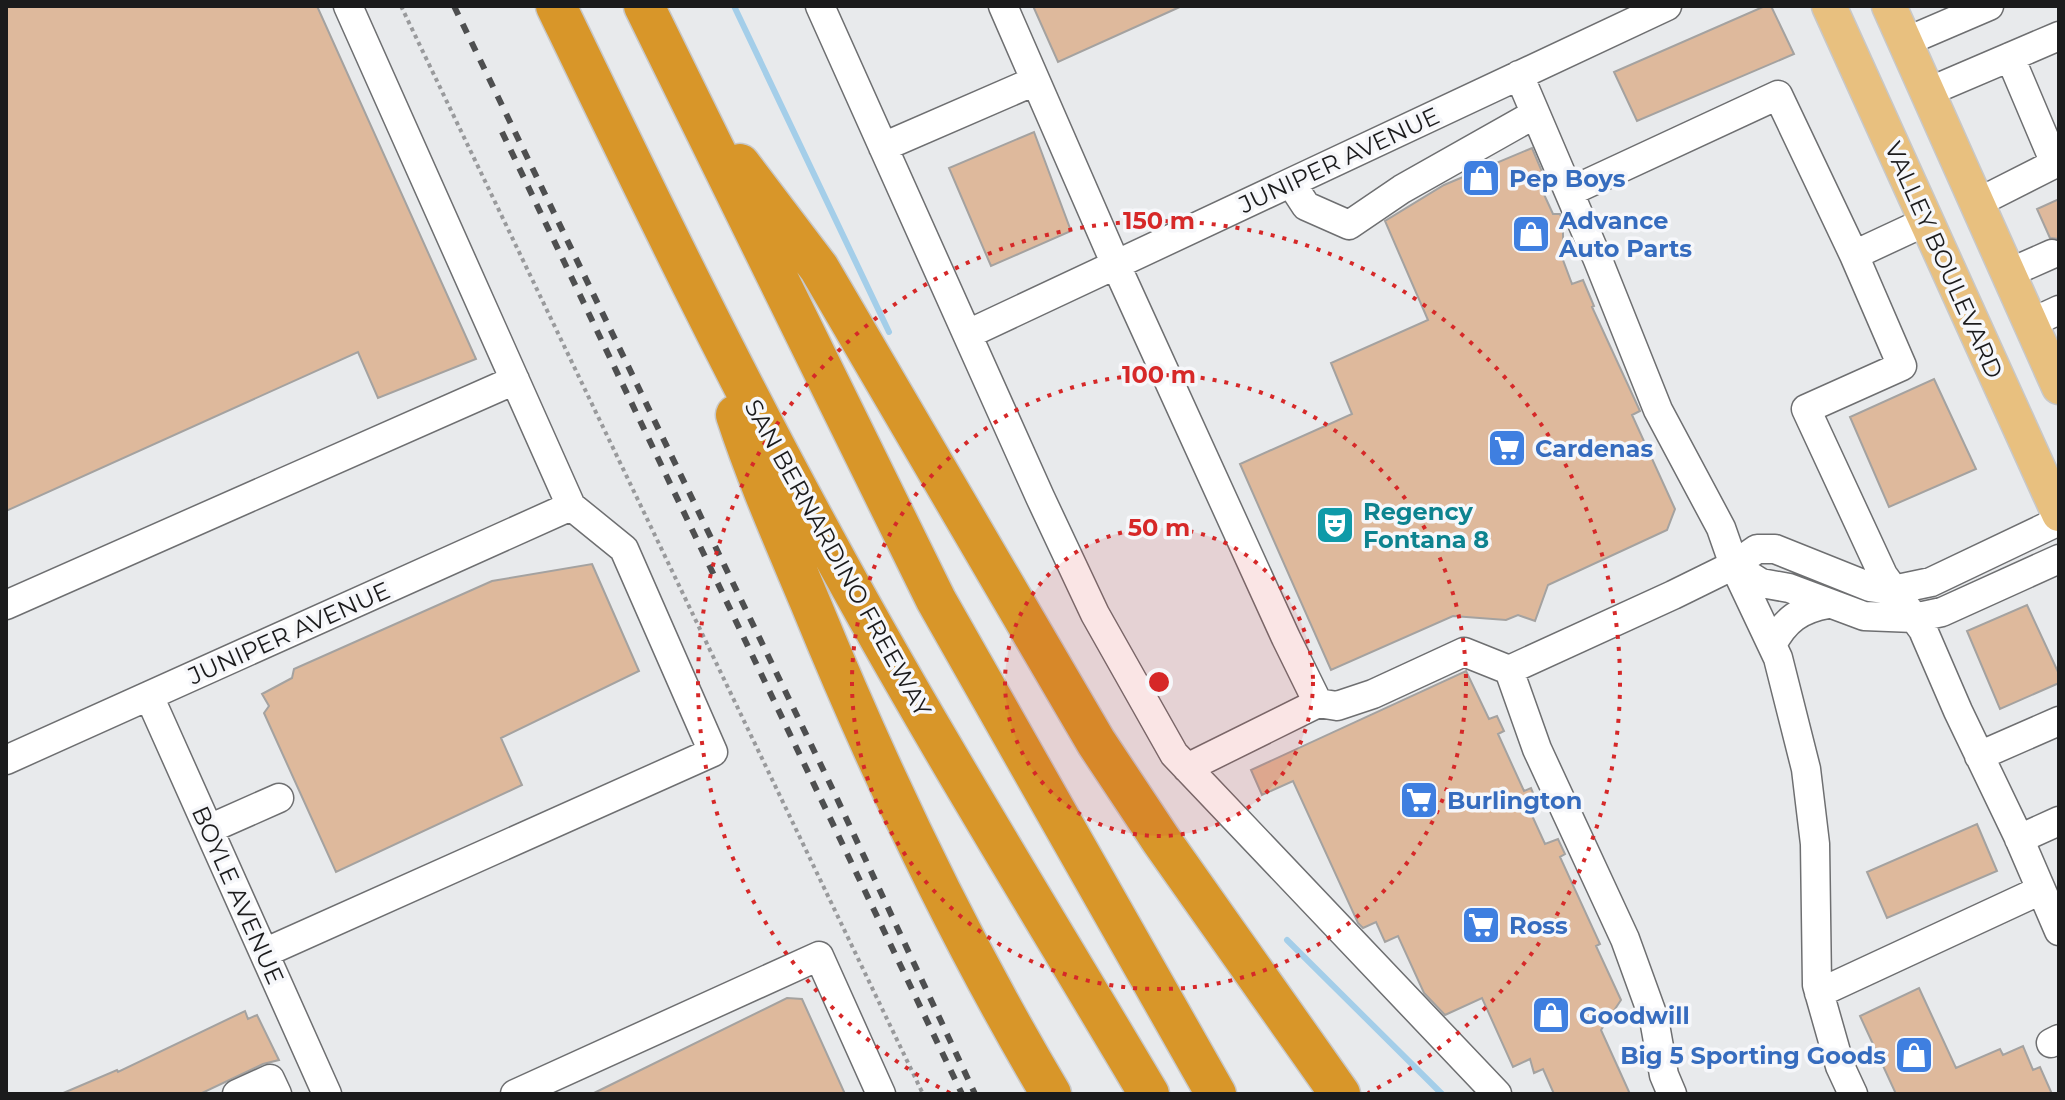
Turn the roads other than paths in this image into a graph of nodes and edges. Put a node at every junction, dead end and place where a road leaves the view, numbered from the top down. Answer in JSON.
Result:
{"nodes":[{"id":1,"x":348,"y":6,"type":"edge"},
{"id":2,"x":556,"y":6,"type":"edge"},
{"id":3,"x":644,"y":6,"type":"edge"},
{"id":4,"x":820,"y":6,"type":"edge"},
{"id":5,"x":1003,"y":6,"type":"edge"},
{"id":6,"x":1667,"y":6,"type":"edge"},
{"id":7,"x":1829,"y":6,"type":"edge"},
{"id":8,"x":1889,"y":6,"type":"edge"},
{"id":9,"x":1989,"y":6,"type":"edge"},
{"id":10,"x":2059,"y":36,"type":"edge"},
{"id":11,"x":1905,"y":42,"type":"junction"},
{"id":12,"x":2010,"y":57,"type":"junction"},
{"id":13,"x":1519,"y":75,"type":"junction"},
{"id":14,"x":1035,"y":81,"type":"junction"},
{"id":15,"x":1928,"y":92,"type":"junction"},
{"id":16,"x":688,"y":97,"type":"junction"},
{"id":17,"x":1535,"y":114,"type":"junction"},
{"id":18,"x":883,"y":147,"type":"junction"},
{"id":19,"x":1291,"y":183,"type":"junction"},
{"id":20,"x":1569,"y":192,"type":"junction"},
{"id":21,"x":1977,"y":203,"type":"junction"},
{"id":22,"x":1927,"y":221,"type":"junction"},
{"id":23,"x":2052,"y":254,"type":"dead end"},
{"id":24,"x":1854,"y":255,"type":"junction"},
{"id":25,"x":1116,"y":265,"type":"junction"},
{"id":26,"x":2009,"y":273,"type":"junction"},
{"id":27,"x":698,"y":301,"type":"junction"},
{"id":28,"x":2045,"y":316,"type":"edge"},
{"id":29,"x":968,"y":334,"type":"junction"},
{"id":30,"x":2055,"y":368,"type":"edge"},
{"id":31,"x":515,"y":380,"type":"junction"},
{"id":32,"x":571,"y":506,"type":"junction"},
{"id":33,"x":2059,"y":514,"type":"edge"},
{"id":34,"x":2059,"y":521,"type":"edge"},
{"id":35,"x":2059,"y":559,"type":"edge"},
{"id":36,"x":1734,"y":565,"type":"junction"},
{"id":37,"x":1893,"y":590,"type":"junction"},
{"id":38,"x":1828,"y":604,"type":"junction"},
{"id":39,"x":6,"y":605,"type":"edge"},
{"id":40,"x":1914,"y":618,"type":"junction"},
{"id":41,"x":1772,"y":645,"type":"junction"},
{"id":42,"x":1509,"y":670,"type":"junction"},
{"id":43,"x":149,"y":696,"type":"junction"},
{"id":44,"x":1318,"y":703,"type":"junction"},
{"id":45,"x":2059,"y":721,"type":"edge"},
{"id":46,"x":1979,"y":756,"type":"junction"},
{"id":47,"x":6,"y":760,"type":"edge"},
{"id":48,"x":1187,"y":768,"type":"junction"},
{"id":49,"x":279,"y":798,"type":"dead end"},
{"id":50,"x":2059,"y":821,"type":"edge"},
{"id":51,"x":209,"y":829,"type":"junction"},
{"id":52,"x":2019,"y":839,"type":"junction"},
{"id":53,"x":2046,"y":880,"type":"edge"},
{"id":54,"x":2059,"y":931,"type":"edge"},
{"id":55,"x":264,"y":953,"type":"junction"},
{"id":56,"x":1819,"y":993,"type":"junction"},
{"id":57,"x":237,"y":1094,"type":"edge"},
{"id":58,"x":277,"y":1094,"type":"edge"},
{"id":59,"x":327,"y":1094,"type":"edge"},
{"id":60,"x":515,"y":1094,"type":"edge"},
{"id":61,"x":881,"y":1094,"type":"edge"},
{"id":62,"x":1051,"y":1094,"type":"edge"},
{"id":63,"x":1149,"y":1094,"type":"edge"},
{"id":64,"x":1216,"y":1094,"type":"edge"},
{"id":65,"x":1340,"y":1094,"type":"edge"},
{"id":66,"x":1497,"y":1094,"type":"edge"},
{"id":67,"x":1672,"y":1094,"type":"edge"},
{"id":68,"x":1853,"y":1094,"type":"edge"}],
"edges":[{"from":1,"to":31,"type":"street"},
{"from":2,"to":27,"type":"highway","name":"SAN BERNARDINO FREEWAY"},
{"from":3,"to":16,"type":"highway"},
{"from":4,"to":18,"type":"street"},
{"from":5,"to":14,"type":"street"},
{"from":6,"to":13,"type":"street","name":"JUNIPER AVENUE"},
{"from":7,"to":22,"type":"main road","name":"VALLEY BOULEVARD"},
{"from":8,"to":11,"type":"main road"},
{"from":9,"to":11,"type":"street"},
{"from":10,"to":12,"type":"street"},
{"from":11,"to":15,"type":"main road"},
{"from":12,"to":15,"type":"street"},
{"from":12,"to":21,"type":"street"},
{"from":13,"to":17,"type":"street"},
{"from":13,"to":19,"type":"street","name":"JUNIPER AVENUE"},
{"from":14,"to":18,"type":"street"},
{"from":14,"to":25,"type":"street"},
{"from":15,"to":21,"type":"main road"},
{"from":16,"to":64,"type":"highway"},
{"from":16,"to":65,"type":"highway"},
{"from":17,"to":19,"type":"street"},
{"from":17,"to":20,"type":"street"},
{"from":18,"to":29,"type":"street"},
{"from":19,"to":25,"type":"street","name":"JUNIPER AVENUE"},
{"from":20,"to":24,"type":"street"},
{"from":20,"to":36,"type":"street"},
{"from":21,"to":26,"type":"main road"},
{"from":22,"to":24,"type":"street"},
{"from":22,"to":33,"type":"main road","name":"VALLEY BOULEVARD"},
{"from":23,"to":26,"type":"street"},
{"from":24,"to":37,"type":"street"},
{"from":25,"to":29,"type":"street","name":"JUNIPER AVENUE"},
{"from":25,"to":44,"type":"street"},
{"from":26,"to":28,"type":"main road"},
{"from":27,"to":62,"type":"highway"},
{"from":27,"to":63,"type":"highway","name":"SAN BERNARDINO FREEWAY"},
{"from":28,"to":30,"type":"main road"},
{"from":29,"to":48,"type":"street"},
{"from":31,"to":32,"type":"street"},
{"from":31,"to":39,"type":"street"},
{"from":32,"to":43,"type":"street","name":"JUNIPER AVENUE"},
{"from":32,"to":55,"type":"street"},
{"from":34,"to":37,"type":"street"},
{"from":35,"to":40,"type":"street"},
{"from":36,"to":37,"type":"street"},
{"from":36,"to":38,"type":"street"},
{"from":36,"to":41,"type":"street"},
{"from":36,"to":42,"type":"street"},
{"from":37,"to":40,"type":"street"},
{"from":38,"to":40,"type":"street"},
{"from":38,"to":41,"type":"street"},
{"from":40,"to":46,"type":"street"},
{"from":41,"to":56,"type":"street"},
{"from":42,"to":44,"type":"street"},
{"from":42,"to":67,"type":"street"},
{"from":43,"to":47,"type":"street","name":"JUNIPER AVENUE"},
{"from":43,"to":51,"type":"street","name":"BOYLE AVENUE"},
{"from":44,"to":48,"type":"street"},
{"from":45,"to":46,"type":"street"},
{"from":46,"to":52,"type":"street"},
{"from":48,"to":66,"type":"street"},
{"from":49,"to":51,"type":"street"},
{"from":50,"to":52,"type":"street"},
{"from":51,"to":55,"type":"street","name":"BOYLE AVENUE"},
{"from":52,"to":53,"type":"street"},
{"from":53,"to":54,"type":"street"},
{"from":53,"to":56,"type":"street"},
{"from":55,"to":59,"type":"street","name":"BOYLE AVENUE"},
{"from":56,"to":68,"type":"street"},
{"from":57,"to":58,"type":"street"},
{"from":60,"to":61,"type":"street"}]}
